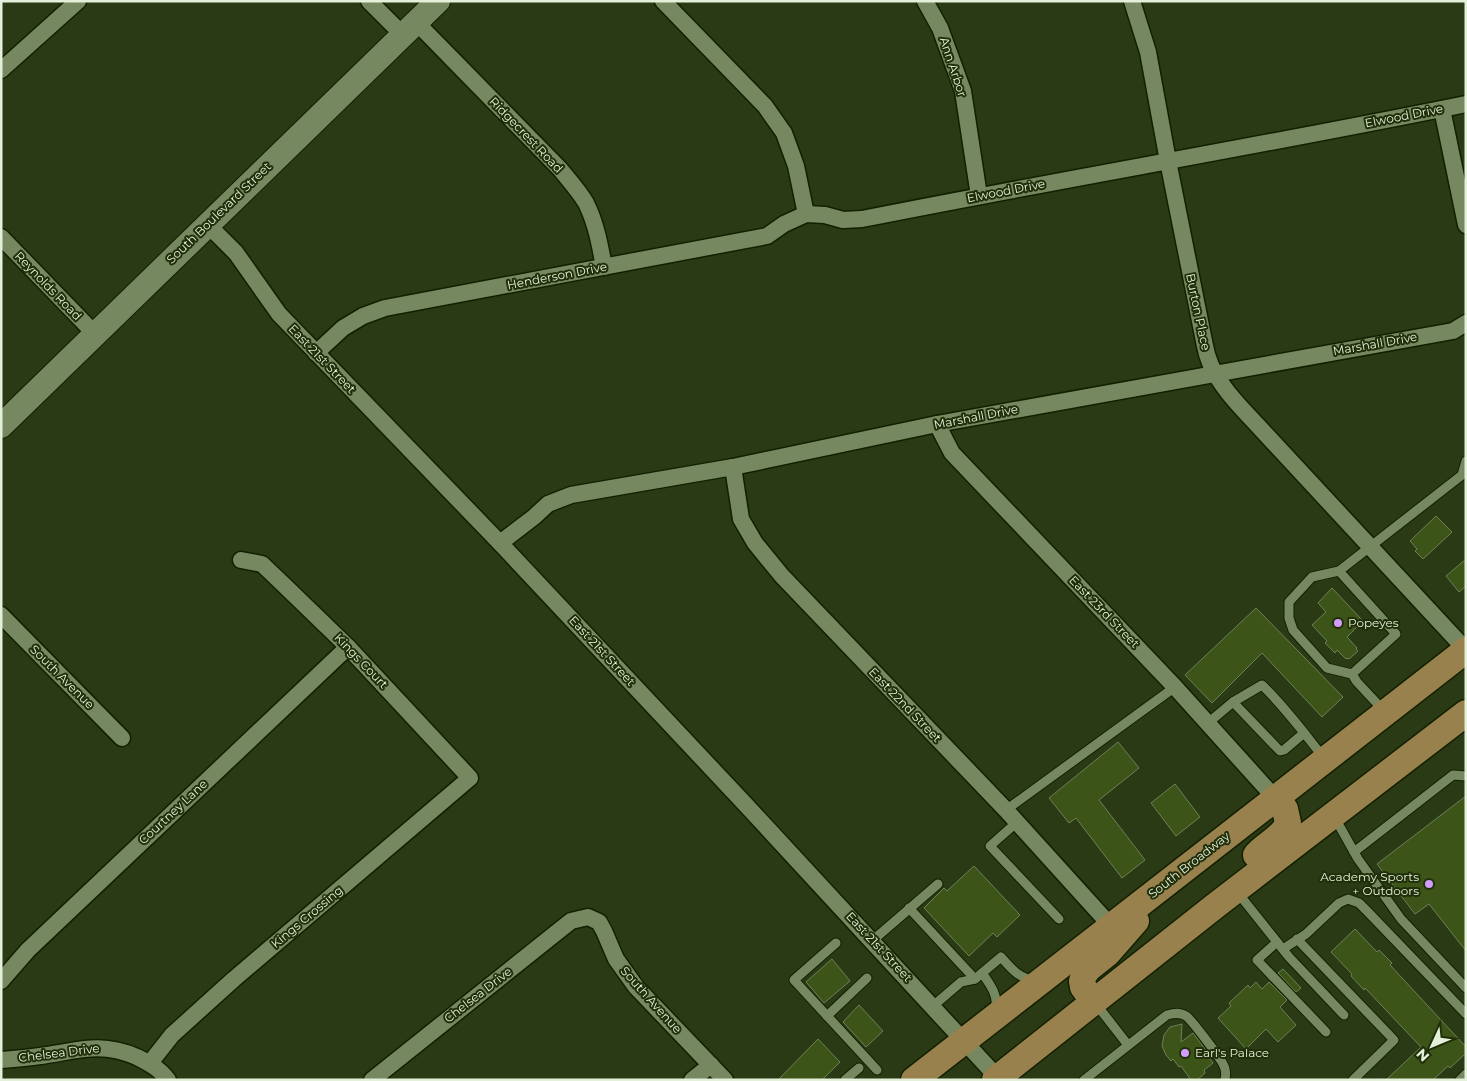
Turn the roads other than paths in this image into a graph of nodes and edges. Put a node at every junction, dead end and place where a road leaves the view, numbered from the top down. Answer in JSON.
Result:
{"nodes":[{"id":1,"x":78,"y":1,"type":"edge"},
{"id":2,"x":369,"y":1,"type":"edge"},
{"id":3,"x":438,"y":1,"type":"edge"},
{"id":4,"x":663,"y":1,"type":"edge"},
{"id":5,"x":925,"y":1,"type":"edge"},
{"id":6,"x":1132,"y":1,"type":"edge"},
{"id":7,"x":409,"y":29,"type":"junction"},
{"id":8,"x":1,"y":70,"type":"edge"},
{"id":9,"x":1466,"y":104,"type":"edge"},
{"id":10,"x":1442,"y":109,"type":"junction"},
{"id":11,"x":1168,"y":161,"type":"junction"},
{"id":12,"x":979,"y":196,"type":"junction"},
{"id":13,"x":806,"y":214,"type":"junction"},
{"id":14,"x":1466,"y":224,"type":"edge"},
{"id":15,"x":208,"y":225,"type":"junction"},
{"id":16,"x":1,"y":237,"type":"edge"},
{"id":17,"x":604,"y":267,"type":"junction"},
{"id":18,"x":1466,"y":323,"type":"edge"},
{"id":19,"x":95,"y":334,"type":"junction"},
{"id":20,"x":316,"y":353,"type":"junction"},
{"id":21,"x":1215,"y":373,"type":"junction"},
{"id":22,"x":937,"y":424,"type":"junction"},
{"id":23,"x":1,"y":426,"type":"edge"},
{"id":24,"x":1466,"y":461,"type":"edge"},
{"id":25,"x":733,"y":467,"type":"junction"},
{"id":26,"x":1464,"y":476,"type":"edge"},
{"id":27,"x":500,"y":543,"type":"junction"},
{"id":28,"x":1370,"y":546,"type":"junction"},
{"id":29,"x":241,"y":560,"type":"dead end"},
{"id":30,"x":1339,"y":571,"type":"junction"},
{"id":31,"x":1,"y":615,"type":"edge"},
{"id":32,"x":348,"y":647,"type":"junction"},
{"id":33,"x":1466,"y":650,"type":"edge"},
{"id":34,"x":1352,"y":674,"type":"junction"},
{"id":35,"x":1176,"y":687,"type":"junction"},
{"id":36,"x":1233,"y":702,"type":"junction"},
{"id":37,"x":1385,"y":712,"type":"junction"},
{"id":38,"x":1466,"y":714,"type":"edge"},
{"id":39,"x":1208,"y":723,"type":"junction"},
{"id":40,"x":1304,"y":733,"type":"junction"},
{"id":41,"x":122,"y":738,"type":"dead end"},
{"id":42,"x":1324,"y":760,"type":"junction"},
{"id":43,"x":1466,"y":776,"type":"edge"},
{"id":44,"x":470,"y":778,"type":"joint"},
{"id":45,"x":1275,"y":798,"type":"junction"},
{"id":46,"x":1011,"y":816,"type":"junction"},
{"id":47,"x":1333,"y":816,"type":"junction"},
{"id":48,"x":1354,"y":852,"type":"junction"},
{"id":49,"x":1174,"y":877,"type":"junction"},
{"id":50,"x":938,"y":884,"type":"dead end"},
{"id":51,"x":1236,"y":890,"type":"junction"},
{"id":52,"x":1215,"y":906,"type":"junction"},
{"id":53,"x":909,"y":908,"type":"junction"},
{"id":54,"x":588,"y":917,"type":"joint"},
{"id":55,"x":1059,"y":919,"type":"dead end"},
{"id":56,"x":1111,"y":926,"type":"junction"},
{"id":57,"x":872,"y":940,"type":"junction"},
{"id":58,"x":1297,"y":940,"type":"junction"},
{"id":59,"x":836,"y":943,"type":"dead end"},
{"id":60,"x":1280,"y":945,"type":"junction"},
{"id":61,"x":978,"y":976,"type":"junction"},
{"id":62,"x":867,"y":978,"type":"dead end"},
{"id":63,"x":1,"y":980,"type":"edge"},
{"id":64,"x":1042,"y":980,"type":"junction"},
{"id":65,"x":1466,"y":988,"type":"edge"},
{"id":66,"x":1094,"y":1002,"type":"junction"},
{"id":67,"x":933,"y":1006,"type":"junction"},
{"id":68,"x":1466,"y":1014,"type":"edge"},
{"id":69,"x":1344,"y":1015,"type":"dead end"},
{"id":70,"x":827,"y":1016,"type":"junction"},
{"id":71,"x":995,"y":1016,"type":"junction"},
{"id":72,"x":1326,"y":1032,"type":"dead end"},
{"id":73,"x":964,"y":1040,"type":"junction"},
{"id":74,"x":1128,"y":1045,"type":"junction"},
{"id":75,"x":1,"y":1060,"type":"edge"},
{"id":76,"x":150,"y":1063,"type":"junction"},
{"id":77,"x":712,"y":1065,"type":"junction"},
{"id":78,"x":859,"y":1068,"type":"dead end"},
{"id":79,"x":877,"y":1070,"type":"dead end"},
{"id":80,"x":1466,"y":1074,"type":"edge"},
{"id":81,"x":996,"y":1079,"type":"edge"},
{"id":82,"x":168,"y":1080,"type":"edge"},
{"id":83,"x":372,"y":1080,"type":"edge"},
{"id":84,"x":692,"y":1080,"type":"edge"},
{"id":85,"x":725,"y":1080,"type":"edge"},
{"id":86,"x":845,"y":1080,"type":"edge"},
{"id":87,"x":914,"y":1080,"type":"edge"},
{"id":88,"x":1084,"y":1080,"type":"edge"},
{"id":89,"x":1225,"y":1080,"type":"edge"},
{"id":90,"x":1352,"y":1080,"type":"edge"},
{"id":91,"x":1460,"y":1080,"type":"edge"}],
"edges":[{"from":1,"to":8,"type":"street"},
{"from":2,"to":7,"type":"street","name":"Ridgecrest Road"},
{"from":3,"to":7,"type":"main road","name":"South Boulevard Street"},
{"from":4,"to":13,"type":"street"},
{"from":5,"to":12,"type":"street","name":"Ann Arbor"},
{"from":6,"to":11,"type":"street","name":"Burton Place"},
{"from":7,"to":15,"type":"main road","name":"South Boulevard Street"},
{"from":7,"to":17,"type":"street","name":"Ridgecrest Road"},
{"from":9,"to":10,"type":"street","name":"Elwood Drive"},
{"from":10,"to":11,"type":"street","name":"Elwood Drive"},
{"from":10,"to":14,"type":"street"},
{"from":11,"to":12,"type":"street","name":"Elwood Drive"},
{"from":11,"to":21,"type":"street","name":"Burton Place"},
{"from":12,"to":13,"type":"street","name":"Elwood Drive"},
{"from":13,"to":17,"type":"street","name":"Henderson Drive"},
{"from":15,"to":19,"type":"main road","name":"South Boulevard Street"},
{"from":15,"to":20,"type":"street","name":"East 21st Street"},
{"from":16,"to":19,"type":"street","name":"Reynolds Road"},
{"from":17,"to":20,"type":"street","name":"Henderson Drive"},
{"from":18,"to":21,"type":"street","name":"Marshall Drive"},
{"from":19,"to":23,"type":"main road","name":"South Boulevard Street"},
{"from":20,"to":27,"type":"street","name":"East 21st Street"},
{"from":21,"to":22,"type":"street","name":"Marshall Drive"},
{"from":21,"to":28,"type":"street","name":"Burton Place"},
{"from":22,"to":25,"type":"street","name":"Marshall Drive"},
{"from":22,"to":35,"type":"street","name":"East 23rd Street"},
{"from":24,"to":26,"type":"lane"},
{"from":25,"to":27,"type":"street","name":"Marshall Drive"},
{"from":25,"to":46,"type":"street","name":"East 22nd Street"},
{"from":26,"to":28,"type":"lane"},
{"from":27,"to":57,"type":"street","name":"East 21st Street"},
{"from":28,"to":30,"type":"lane"},
{"from":28,"to":33,"type":"street","name":"Burton Place"},
{"from":29,"to":32,"type":"street","name":"Kings Court"},
{"from":30,"to":34,"type":"lane"},
{"from":30,"to":34,"type":"lane"},
{"from":31,"to":41,"type":"street","name":"South Avenue"},
{"from":32,"to":44,"type":"street","name":"Kings Court"},
{"from":32,"to":63,"type":"street","name":"Courtney Lane"},
{"from":33,"to":37,"type":"main road","name":"South Broadway"},
{"from":34,"to":37,"type":"lane"},
{"from":35,"to":39,"type":"street","name":"East 23rd Street"},
{"from":35,"to":46,"type":"lane"},
{"from":36,"to":39,"type":"lane"},
{"from":36,"to":40,"type":"lane"},
{"from":36,"to":40,"type":"lane"},
{"from":37,"to":42,"type":"main road","name":"South Broadway"},
{"from":38,"to":47,"type":"main road"},
{"from":39,"to":45,"type":"street","name":"East 23rd Street"},
{"from":40,"to":42,"type":"lane"},
{"from":42,"to":45,"type":"main road","name":"South Broadway"},
{"from":43,"to":48,"type":"lane"},
{"from":44,"to":76,"type":"street","name":"Kings Crossing"},
{"from":45,"to":49,"type":"main road","name":"South Broadway"},
{"from":45,"to":52,"type":"main road"},
{"from":46,"to":55,"type":"lane"},
{"from":46,"to":56,"type":"street","name":"East 22nd Street"},
{"from":47,"to":48,"type":"lane"},
{"from":47,"to":51,"type":"main road"},
{"from":48,"to":65,"type":"lane"},
{"from":49,"to":56,"type":"main road","name":"South Broadway"},
{"from":49,"to":66,"type":"main road"},
{"from":50,"to":53,"type":"lane"},
{"from":51,"to":52,"type":"main road"},
{"from":51,"to":60,"type":"lane"},
{"from":52,"to":66,"type":"main road"},
{"from":53,"to":57,"type":"lane"},
{"from":53,"to":61,"type":"lane"},
{"from":54,"to":77,"type":"street","name":"South Avenue"},
{"from":54,"to":83,"type":"street","name":"Chelsea Drive"},
{"from":56,"to":64,"type":"main road","name":"South Broadway"},
{"from":57,"to":67,"type":"street","name":"East 21st Street"},
{"from":58,"to":60,"type":"lane"},
{"from":58,"to":68,"type":"lane"},
{"from":58,"to":90,"type":"lane"},
{"from":59,"to":70,"type":"lane"},
{"from":60,"to":69,"type":"lane"},
{"from":60,"to":72,"type":"lane"},
{"from":61,"to":64,"type":"lane"},
{"from":61,"to":67,"type":"lane"},
{"from":61,"to":71,"type":"lane"},
{"from":62,"to":70,"type":"lane"},
{"from":64,"to":71,"type":"main road","name":"South Broadway"},
{"from":66,"to":74,"type":"lane"},
{"from":66,"to":81,"type":"main road"},
{"from":67,"to":73,"type":"street","name":"East 21st Street"},
{"from":70,"to":79,"type":"lane"},
{"from":71,"to":73,"type":"main road","name":"South Broadway"},
{"from":73,"to":81,"type":"street","name":"East 21st Street"},
{"from":73,"to":87,"type":"main road","name":"South Broadway"},
{"from":74,"to":88,"type":"lane"},
{"from":74,"to":89,"type":"lane"},
{"from":75,"to":76,"type":"street","name":"Chelsea Drive"},
{"from":76,"to":82,"type":"street","name":"Chelsea Drive"},
{"from":77,"to":84,"type":"street"},
{"from":77,"to":85,"type":"street","name":"South Avenue"},
{"from":78,"to":86,"type":"lane"},
{"from":80,"to":91,"type":"lane"}]}
